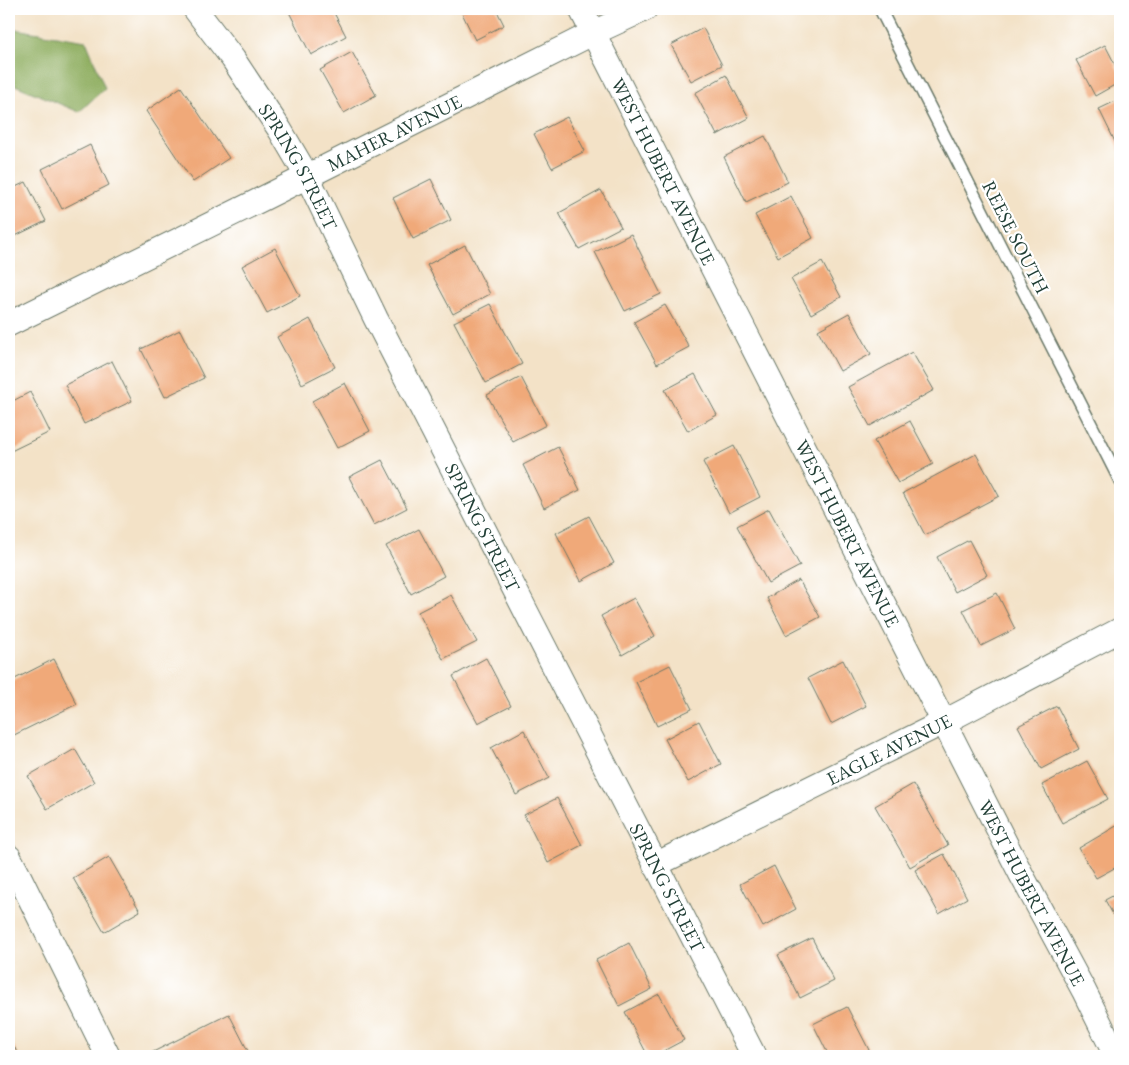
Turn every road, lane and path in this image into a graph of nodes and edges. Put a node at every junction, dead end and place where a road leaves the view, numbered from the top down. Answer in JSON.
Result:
{"nodes":[{"id":1,"x":195,"y":9,"type":"edge"},
{"id":2,"x":580,"y":9,"type":"edge"},
{"id":3,"x":645,"y":9,"type":"edge"},
{"id":4,"x":880,"y":9,"type":"edge"},
{"id":5,"x":593,"y":33,"type":"junction"},
{"id":6,"x":307,"y":176,"type":"junction"},
{"id":7,"x":9,"y":324,"type":"edge"},
{"id":8,"x":1120,"y":481,"type":"edge"},
{"id":9,"x":1120,"y":630,"type":"edge"},
{"id":10,"x":944,"y":722,"type":"junction"},
{"id":11,"x":656,"y":865,"type":"junction"},
{"id":12,"x":12,"y":871,"type":"edge"},
{"id":13,"x":108,"y":1056,"type":"edge"},
{"id":14,"x":754,"y":1056,"type":"edge"},
{"id":15,"x":1116,"y":1056,"type":"edge"}],
"edges":[{"from":1,"to":6,"type":"street","name":"SPRING STREET"},
{"from":2,"to":5,"type":"street","name":"WEST HUBERT AVENUE"},
{"from":3,"to":5,"type":"street","name":"MAHER AVENUE"},
{"from":4,"to":8,"type":"lane","name":"REESE SOUTH"},
{"from":5,"to":6,"type":"street","name":"MAHER AVENUE"},
{"from":5,"to":10,"type":"street","name":"WEST HUBERT AVENUE"},
{"from":6,"to":7,"type":"street","name":"MAHER AVENUE"},
{"from":6,"to":11,"type":"street","name":"SPRING STREET"},
{"from":9,"to":10,"type":"street","name":"EAGLE AVENUE"},
{"from":10,"to":11,"type":"street","name":"EAGLE AVENUE"},
{"from":10,"to":15,"type":"street","name":"WEST HUBERT AVENUE"},
{"from":11,"to":14,"type":"street","name":"SPRING STREET"},
{"from":12,"to":13,"type":"street"}]}
